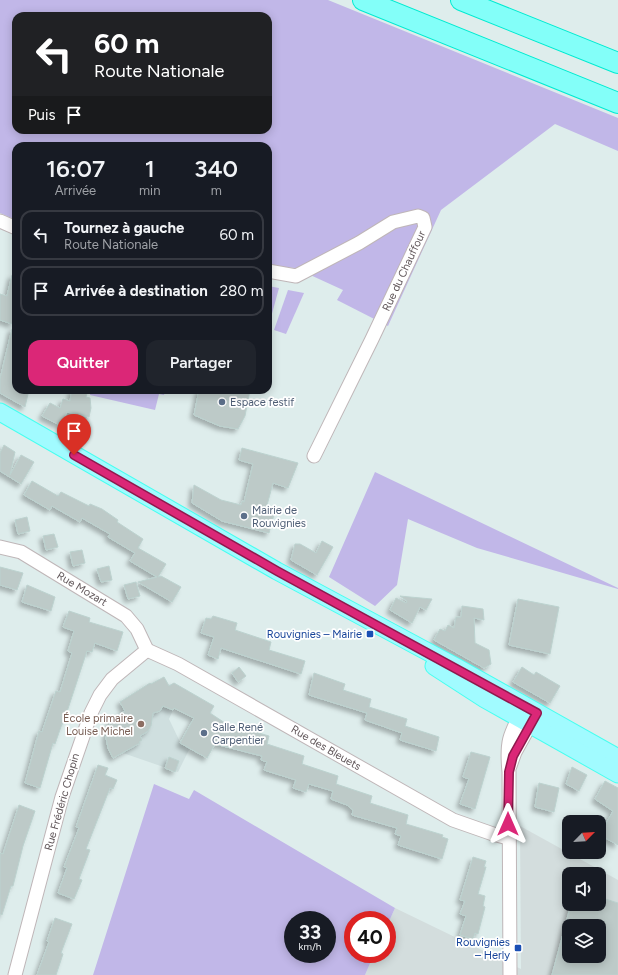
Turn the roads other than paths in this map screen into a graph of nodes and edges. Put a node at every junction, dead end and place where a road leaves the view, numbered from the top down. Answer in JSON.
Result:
{"nodes":[{"id":1,"x":363,"y":0,"type":"edge"},
{"id":2,"x":461,"y":0,"type":"edge"},
{"id":3,"x":618,"y":63,"type":"edge"},
{"id":4,"x":618,"y":103,"type":"edge"},
{"id":5,"x":0,"y":221,"type":"edge"},
{"id":6,"x":12,"y":226,"type":"edge"},
{"id":7,"x":272,"y":272,"type":"edge"},
{"id":8,"x":0,"y":412,"type":"edge"},
{"id":9,"x":314,"y":456,"type":"dead end"},
{"id":10,"x":0,"y":547,"type":"edge"},
{"id":11,"x":147,"y":650,"type":"junction"},
{"id":12,"x":527,"y":715,"type":"junction"},
{"id":13,"x":618,"y":758,"type":"edge"},
{"id":14,"x":618,"y":774,"type":"edge"},
{"id":15,"x":508,"y":838,"type":"junction"},
{"id":16,"x":15,"y":975,"type":"edge"},
{"id":17,"x":510,"y":975,"type":"edge"}],
"edges":[{"from":1,"to":4,"type":"highway"},
{"from":2,"to":3,"type":"highway"},
{"from":5,"to":6,"type":"street"},
{"from":7,"to":9,"type":"street","name":"Rue du Chauffour"},
{"from":8,"to":12,"type":"main road"},
{"from":10,"to":11,"type":"street","name":"Rue Mozart"},
{"from":11,"to":15,"type":"street","name":"Rue des Bleuets"},
{"from":11,"to":16,"type":"street","name":"Rue Frédéric Chopin"},
{"from":12,"to":13,"type":"main road"},
{"from":12,"to":14,"type":"main road"},
{"from":12,"to":15,"type":"street"},
{"from":15,"to":17,"type":"street"}]}
